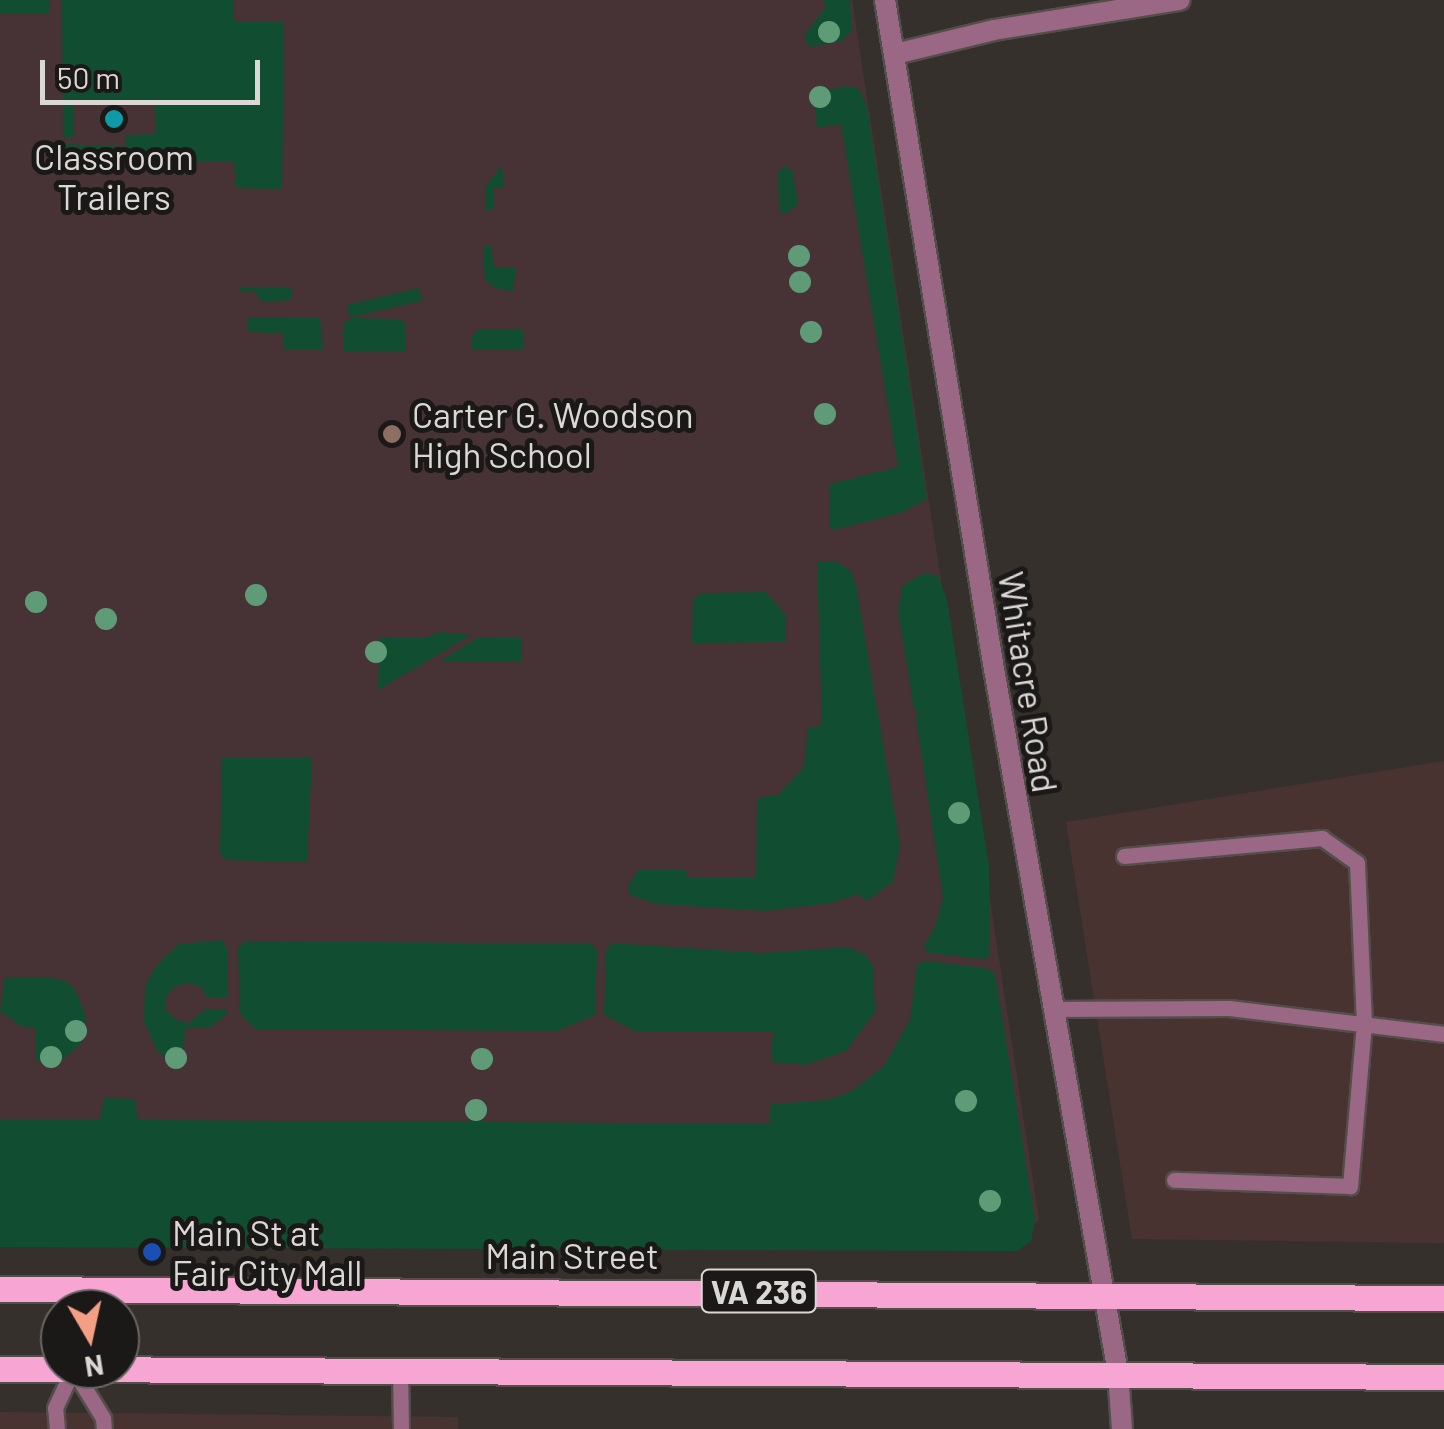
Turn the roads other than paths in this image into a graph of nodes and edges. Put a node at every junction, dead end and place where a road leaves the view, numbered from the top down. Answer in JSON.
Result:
{"nodes":[{"id":1,"x":885,"y":0,"type":"edge"},
{"id":2,"x":1180,"y":0,"type":"edge"},
{"id":3,"x":895,"y":54,"type":"junction"},
{"id":4,"x":1124,"y":856,"type":"dead end"},
{"id":5,"x":1052,"y":1008,"type":"junction"},
{"id":6,"x":1364,"y":1023,"type":"junction"},
{"id":7,"x":1444,"y":1034,"type":"edge"},
{"id":8,"x":1174,"y":1180,"type":"dead end"},
{"id":9,"x":0,"y":1289,"type":"edge"},
{"id":10,"x":40,"y":1294,"type":"edge"},
{"id":11,"x":1102,"y":1294,"type":"junction"},
{"id":12,"x":1444,"y":1298,"type":"edge"},
{"id":13,"x":140,"y":1299,"type":"edge"},
{"id":14,"x":0,"y":1369,"type":"edge"},
{"id":15,"x":40,"y":1369,"type":"edge"},
{"id":16,"x":140,"y":1369,"type":"edge"},
{"id":17,"x":400,"y":1370,"type":"junction"},
{"id":18,"x":1118,"y":1373,"type":"junction"},
{"id":19,"x":1444,"y":1377,"type":"edge"},
{"id":20,"x":64,"y":1389,"type":"edge"},
{"id":21,"x":86,"y":1389,"type":"edge"},
{"id":22,"x":57,"y":1429,"type":"edge"},
{"id":23,"x":104,"y":1429,"type":"edge"},
{"id":24,"x":401,"y":1429,"type":"edge"},
{"id":25,"x":1122,"y":1429,"type":"edge"}],
"edges":[{"from":1,"to":3,"type":"street","name":"Whitacre Road"},
{"from":2,"to":3,"type":"street"},
{"from":3,"to":5,"type":"street","name":"Whitacre Road"},
{"from":4,"to":6,"type":"lane"},
{"from":5,"to":6,"type":"lane"},
{"from":5,"to":11,"type":"street","name":"Whitacre Road"},
{"from":6,"to":7,"type":"lane"},
{"from":6,"to":8,"type":"lane"},
{"from":9,"to":10,"type":"main road","name":"Main Street","number":"VA 236"},
{"from":11,"to":12,"type":"main road","name":"Main Street","number":"VA 236"},
{"from":11,"to":13,"type":"main road","name":"Main Street","number":"VA 236"},
{"from":11,"to":18,"type":"street","name":"Whitacre Road"},
{"from":14,"to":15,"type":"main road","number":"VA 236"},
{"from":16,"to":17,"type":"main road","number":"VA 236"},
{"from":17,"to":18,"type":"main road","number":"VA 236"},
{"from":17,"to":24,"type":"lane"},
{"from":18,"to":19,"type":"main road","number":"VA 236"},
{"from":18,"to":25,"type":"street"},
{"from":20,"to":22,"type":"lane"},
{"from":21,"to":23,"type":"lane"}]}
